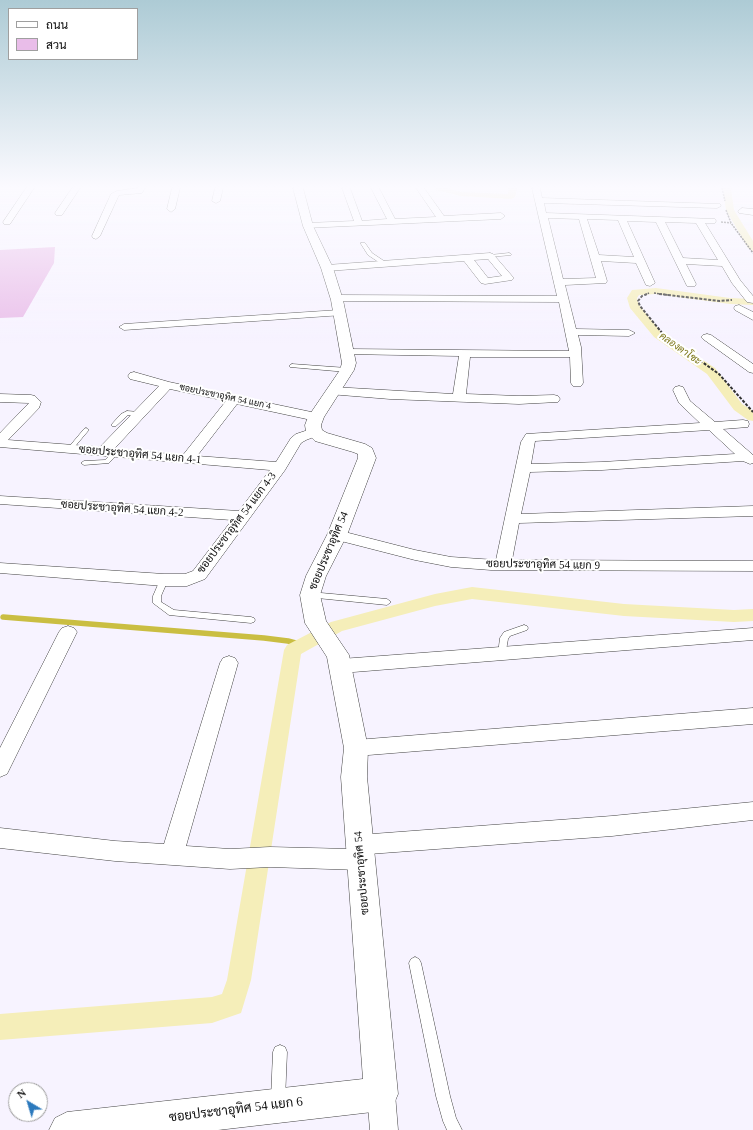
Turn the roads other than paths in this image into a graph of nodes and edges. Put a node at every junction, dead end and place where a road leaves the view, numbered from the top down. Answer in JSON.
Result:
{"nodes":[{"id":1,"x":315,"y":241,"type":"edge"},
{"id":2,"x":550,"y":241,"type":"edge"},
{"id":3,"x":589,"y":241,"type":"edge"},
{"id":4,"x":631,"y":241,"type":"edge"},
{"id":5,"x":670,"y":241,"type":"edge"},
{"id":6,"x":711,"y":241,"type":"edge"},
{"id":7,"x":363,"y":244,"type":"dead end"},
{"id":8,"x":509,"y":254,"type":"dead end"},
{"id":9,"x":490,"y":256,"type":"junction"},
{"id":10,"x":467,"y":258,"type":"junction"},
{"id":11,"x":594,"y":258,"type":"junction"},
{"id":12,"x":639,"y":260,"type":"junction"},
{"id":13,"x":680,"y":261,"type":"junction"},
{"id":14,"x":724,"y":263,"type":"junction"},
{"id":15,"x":385,"y":264,"type":"junction"},
{"id":16,"x":327,"y":268,"type":"junction"},
{"id":17,"x":560,"y":282,"type":"junction"},
{"id":18,"x":650,"y":283,"type":"dead end"},
{"id":19,"x":692,"y":284,"type":"dead end"},
{"id":20,"x":564,"y":299,"type":"junction"},
{"id":21,"x":751,"y":300,"type":"dead end"},
{"id":22,"x":736,"y":304,"type":"road end"},
{"id":23,"x":338,"y":305,"type":"junction"},
{"id":24,"x":753,"y":317,"type":"edge"},
{"id":25,"x":150,"y":325,"type":"junction"},
{"id":26,"x":124,"y":327,"type":"dead end"},
{"id":27,"x":572,"y":332,"type":"junction"},
{"id":28,"x":606,"y":333,"type":"junction"},
{"id":29,"x":629,"y":333,"type":"dead end"},
{"id":30,"x":707,"y":337,"type":"dead end"},
{"id":31,"x":147,"y":338,"type":"dead end"},
{"id":32,"x":611,"y":344,"type":"dead end"},
{"id":33,"x":347,"y":352,"type":"junction"},
{"id":34,"x":465,"y":353,"type":"junction"},
{"id":35,"x":574,"y":354,"type":"junction"},
{"id":36,"x":292,"y":366,"type":"dead end"},
{"id":37,"x":753,"y":369,"type":"edge"},
{"id":38,"x":347,"y":370,"type":"junction"},
{"id":39,"x":134,"y":376,"type":"dead end"},
{"id":40,"x":577,"y":383,"type":"dead end"},
{"id":41,"x":167,"y":385,"type":"junction"},
{"id":42,"x":679,"y":390,"type":"dead end"},
{"id":43,"x":333,"y":391,"type":"junction"},
{"id":44,"x":459,"y":397,"type":"junction"},
{"id":45,"x":0,"y":398,"type":"edge"},
{"id":46,"x":234,"y":399,"type":"junction"},
{"id":47,"x":554,"y":399,"type":"dead end"},
{"id":48,"x":139,"y":414,"type":"junction"},
{"id":49,"x":743,"y":424,"type":"dead end"},
{"id":50,"x":114,"y":425,"type":"dead end"},
{"id":51,"x":315,"y":425,"type":"junction"},
{"id":52,"x":712,"y":426,"type":"junction"},
{"id":53,"x":86,"y":430,"type":"dead end"},
{"id":54,"x":0,"y":440,"type":"edge"},
{"id":55,"x":0,"y":443,"type":"edge"},
{"id":56,"x":70,"y":449,"type":"junction"},
{"id":57,"x":109,"y":452,"type":"junction"},
{"id":58,"x":187,"y":459,"type":"junction"},
{"id":59,"x":750,"y":460,"type":"edge"},
{"id":60,"x":84,"y":464,"type":"dead end"},
{"id":61,"x":280,"y":466,"type":"junction"},
{"id":62,"x":524,"y":468,"type":"junction"},
{"id":63,"x":0,"y":500,"type":"edge"},
{"id":64,"x":753,"y":511,"type":"edge"},
{"id":65,"x":243,"y":516,"type":"junction"},
{"id":66,"x":513,"y":519,"type":"junction"},
{"id":67,"x":337,"y":535,"type":"junction"},
{"id":68,"x":503,"y":565,"type":"junction"},
{"id":69,"x":753,"y":566,"type":"edge"},
{"id":70,"x":0,"y":568,"type":"edge"},
{"id":71,"x":164,"y":580,"type":"junction"},
{"id":72,"x":310,"y":595,"type":"junction"},
{"id":73,"x":387,"y":602,"type":"dead end"},
{"id":74,"x":251,"y":620,"type":"dead end"},
{"id":75,"x":524,"y":628,"type":"dead end"},
{"id":76,"x":68,"y":632,"type":"dead end"},
{"id":77,"x":753,"y":634,"type":"edge"},
{"id":78,"x":329,"y":644,"type":"junction"},
{"id":79,"x":502,"y":654,"type":"junction"},
{"id":80,"x":229,"y":663,"type":"dead end"},
{"id":81,"x":753,"y":716,"type":"edge"},
{"id":82,"x":356,"y":748,"type":"junction"},
{"id":83,"x":0,"y":768,"type":"edge"},
{"id":84,"x":753,"y":811,"type":"edge"},
{"id":85,"x":0,"y":838,"type":"edge"},
{"id":86,"x":360,"y":853,"type":"junction"},
{"id":87,"x":172,"y":854,"type":"junction"},
{"id":88,"x":415,"y":963,"type":"dead end"},
{"id":89,"x":280,"y":1052,"type":"dead end"},
{"id":90,"x":381,"y":1094,"type":"junction"},
{"id":91,"x":278,"y":1106,"type":"junction"},
{"id":92,"x":67,"y":1130,"type":"edge"},
{"id":93,"x":384,"y":1130,"type":"edge"},
{"id":94,"x":455,"y":1130,"type":"edge"}],
"edges":[{"from":1,"to":16,"type":"street"},
{"from":2,"to":17,"type":"street"},
{"from":3,"to":11,"type":"street"},
{"from":4,"to":12,"type":"street"},
{"from":5,"to":13,"type":"street"},
{"from":6,"to":14,"type":"street"},
{"from":7,"to":15,"type":"lane"},
{"from":8,"to":9,"type":"lane"},
{"from":9,"to":10,"type":"street"},
{"from":9,"to":10,"type":"street"},
{"from":10,"to":15,"type":"street"},
{"from":11,"to":12,"type":"street"},
{"from":11,"to":17,"type":"street"},
{"from":12,"to":18,"type":"street"},
{"from":13,"to":14,"type":"street"},
{"from":13,"to":19,"type":"street"},
{"from":14,"to":21,"type":"street"},
{"from":15,"to":16,"type":"street"},
{"from":16,"to":23,"type":"street"},
{"from":17,"to":20,"type":"street"},
{"from":20,"to":23,"type":"street"},
{"from":20,"to":27,"type":"street"},
{"from":22,"to":24,"type":"street"},
{"from":23,"to":25,"type":"street"},
{"from":23,"to":33,"type":"street"},
{"from":25,"to":26,"type":"street"},
{"from":25,"to":31,"type":"street"},
{"from":27,"to":28,"type":"street"},
{"from":27,"to":35,"type":"street"},
{"from":28,"to":29,"type":"street"},
{"from":28,"to":32,"type":"street"},
{"from":30,"to":37,"type":"street"},
{"from":33,"to":34,"type":"street"},
{"from":33,"to":38,"type":"street"},
{"from":34,"to":35,"type":"street"},
{"from":34,"to":44,"type":"street"},
{"from":35,"to":40,"type":"street"},
{"from":36,"to":38,"type":"lane"},
{"from":38,"to":43,"type":"street"},
{"from":39,"to":41,"type":"street","name":"ซอยประชาอุทิศ 54 แยก 4"},
{"from":41,"to":46,"type":"street","name":"ซอยประชาอุทิศ 54 แยก 4"},
{"from":41,"to":48,"type":"street"},
{"from":42,"to":52,"type":"street"},
{"from":43,"to":44,"type":"street"},
{"from":43,"to":51,"type":"street"},
{"from":44,"to":47,"type":"street"},
{"from":45,"to":54,"type":"street"},
{"from":46,"to":51,"type":"street","name":"ซอยประชาอุทิศ 54 แยก 4"},
{"from":46,"to":58,"type":"street"},
{"from":48,"to":50,"type":"lane"},
{"from":48,"to":57,"type":"street"},
{"from":49,"to":52,"type":"street"},
{"from":51,"to":61,"type":"street","name":"ซอยประชาอุทิศ 54 แยก 4-3"},
{"from":51,"to":67,"type":"street","name":"ซอยประชาอุทิศ 54"},
{"from":52,"to":59,"type":"street"},
{"from":52,"to":62,"type":"street"},
{"from":53,"to":56,"type":"lane"},
{"from":55,"to":56,"type":"street","name":"ซอยประชาอุทิศ 54 แยก 4-1"},
{"from":56,"to":57,"type":"street","name":"ซอยประชาอุทิศ 54 แยก 4-1"},
{"from":57,"to":58,"type":"street","name":"ซอยประชาอุทิศ 54 แยก 4-1"},
{"from":57,"to":60,"type":"lane"},
{"from":58,"to":61,"type":"street","name":"ซอยประชาอุทิศ 54 แยก 4-1"},
{"from":59,"to":62,"type":"street"},
{"from":61,"to":65,"type":"street","name":"ซอยประชาอุทิศ 54 แยก 4-3"},
{"from":62,"to":66,"type":"street"},
{"from":63,"to":65,"type":"street","name":"ซอยประชาอุทิศ 54 แยก 4-2"},
{"from":64,"to":66,"type":"street"},
{"from":65,"to":71,"type":"street","name":"ซอยประชาอุทิศ 54 แยก 4-3"},
{"from":66,"to":68,"type":"street"},
{"from":67,"to":68,"type":"street","name":"ซอยประชาอุทิศ 54 แยก 9"},
{"from":67,"to":72,"type":"street","name":"ซอยประชาอุทิศ 54"},
{"from":68,"to":69,"type":"street","name":"ซอยประชาอุทิศ 54 แยก 9"},
{"from":70,"to":71,"type":"street","name":"ซอยประชาอุทิศ 54 แยก 4-3"},
{"from":71,"to":74,"type":"lane"},
{"from":72,"to":73,"type":"lane"},
{"from":72,"to":78,"type":"street","name":"ซอยประชาอุทิศ 54"},
{"from":75,"to":79,"type":"lane"},
{"from":76,"to":83,"type":"street"},
{"from":77,"to":79,"type":"street"},
{"from":78,"to":79,"type":"street"},
{"from":78,"to":82,"type":"street","name":"ซอยประชาอุทิศ 54"},
{"from":80,"to":87,"type":"street"},
{"from":81,"to":82,"type":"street"},
{"from":82,"to":86,"type":"street","name":"ซอยประชาอุทิศ 54"},
{"from":84,"to":86,"type":"street"},
{"from":85,"to":87,"type":"street"},
{"from":86,"to":87,"type":"street"},
{"from":86,"to":90,"type":"street","name":"ซอยประชาอุทิศ 54"},
{"from":88,"to":94,"type":"lane"},
{"from":89,"to":91,"type":"lane"},
{"from":90,"to":91,"type":"street","name":"ซอยประชาอุทิศ 54 แยก 6"},
{"from":90,"to":93,"type":"street","name":"ซอยประชาอุทิศ 54"},
{"from":91,"to":92,"type":"street","name":"ซอยประชาอุทิศ 54 แยก 6"}]}
